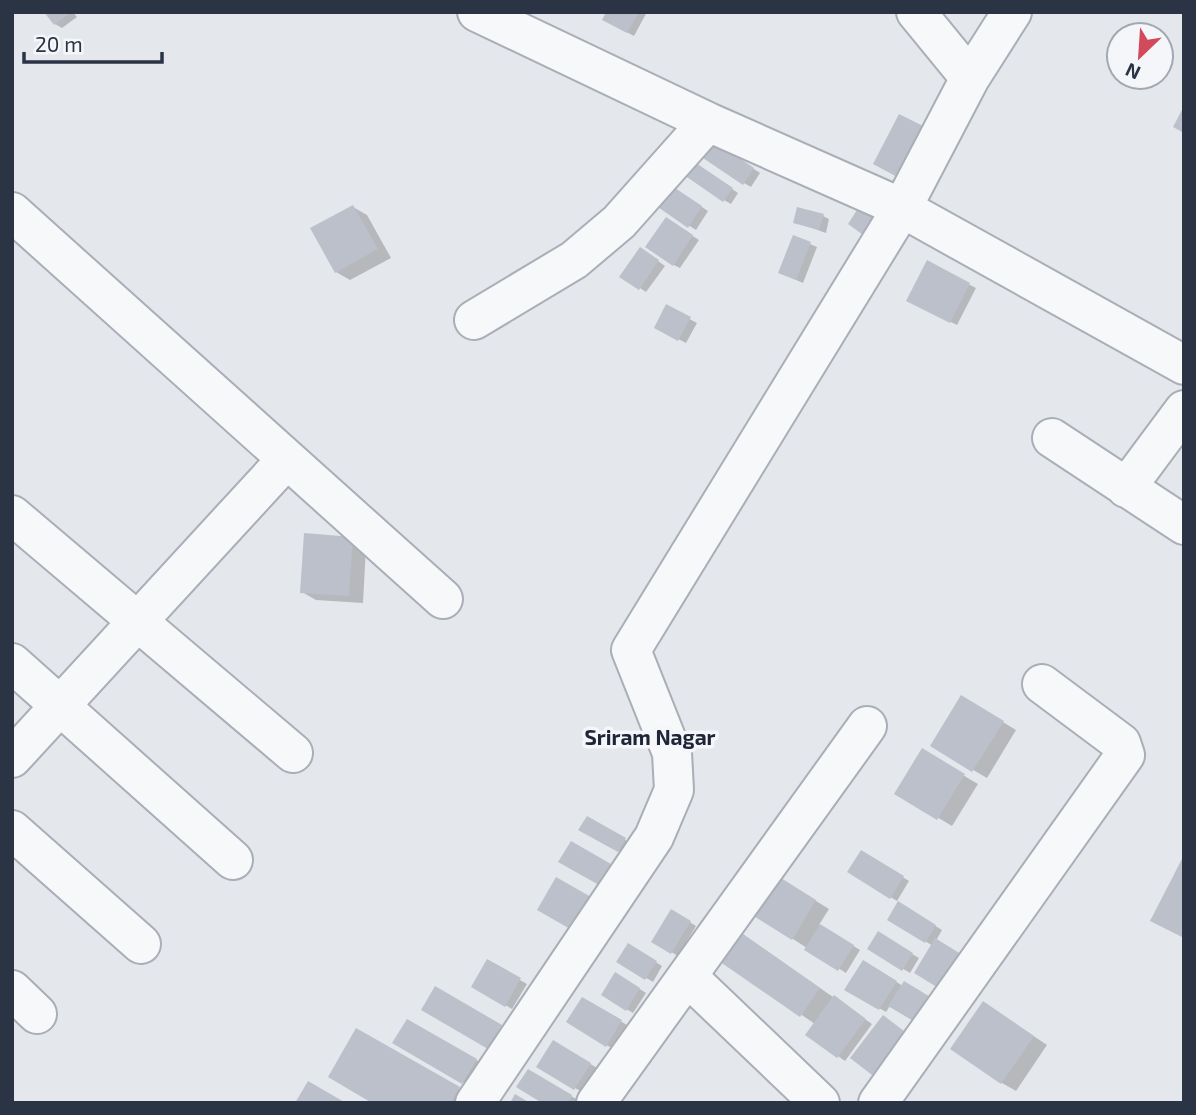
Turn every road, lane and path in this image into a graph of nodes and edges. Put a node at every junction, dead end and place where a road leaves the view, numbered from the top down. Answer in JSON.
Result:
{"nodes":[{"id":1,"x":477,"y":12,"type":"edge"},
{"id":2,"x":916,"y":12,"type":"edge"},
{"id":3,"x":1012,"y":12,"type":"edge"},
{"id":4,"x":970,"y":78,"type":"junction"},
{"id":5,"x":708,"y":122,"type":"junction"},
{"id":6,"x":902,"y":208,"type":"junction"},
{"id":7,"x":12,"y":212,"type":"edge"},
{"id":8,"x":474,"y":320,"type":"dead end"},
{"id":9,"x":1184,"y":365,"type":"edge"},
{"id":10,"x":1184,"y":410,"type":"edge"},
{"id":11,"x":1052,"y":438,"type":"dead end"},
{"id":12,"x":287,"y":459,"type":"junction"},
{"id":13,"x":1126,"y":488,"type":"junction"},
{"id":14,"x":12,"y":515,"type":"edge"},
{"id":15,"x":1184,"y":525,"type":"edge"},
{"id":16,"x":443,"y":599,"type":"dead end"},
{"id":17,"x":138,"y":622,"type":"junction"},
{"id":18,"x":12,"y":663,"type":"edge"},
{"id":19,"x":1042,"y":684,"type":"dead end"},
{"id":20,"x":60,"y":706,"type":"junction"},
{"id":21,"x":867,"y":726,"type":"dead end"},
{"id":22,"x":293,"y":753,"type":"dead end"},
{"id":23,"x":12,"y":758,"type":"edge"},
{"id":24,"x":12,"y":830,"type":"edge"},
{"id":25,"x":233,"y":860,"type":"dead end"},
{"id":26,"x":141,"y":944,"type":"dead end"},
{"id":27,"x":688,"y":977,"type":"junction"},
{"id":28,"x":475,"y":1103,"type":"edge"},
{"id":29,"x":596,"y":1103,"type":"edge"},
{"id":30,"x":820,"y":1103,"type":"edge"},
{"id":31,"x":878,"y":1103,"type":"edge"}],
"edges":[{"from":1,"to":5,"type":"street"},
{"from":2,"to":4,"type":"street"},
{"from":3,"to":4,"type":"street"},
{"from":4,"to":6,"type":"street"},
{"from":5,"to":6,"type":"street"},
{"from":5,"to":8,"type":"street"},
{"from":6,"to":9,"type":"street"},
{"from":6,"to":28,"type":"street"},
{"from":7,"to":12,"type":"street"},
{"from":10,"to":13,"type":"street"},
{"from":11,"to":13,"type":"street"},
{"from":12,"to":16,"type":"street"},
{"from":12,"to":17,"type":"street"},
{"from":13,"to":15,"type":"street"},
{"from":14,"to":17,"type":"street"},
{"from":17,"to":20,"type":"street"},
{"from":17,"to":22,"type":"street"},
{"from":18,"to":20,"type":"street"},
{"from":19,"to":31,"type":"street"},
{"from":20,"to":23,"type":"street"},
{"from":20,"to":25,"type":"street"},
{"from":21,"to":27,"type":"street"},
{"from":24,"to":26,"type":"street"},
{"from":27,"to":29,"type":"street"},
{"from":27,"to":30,"type":"street"}]}
